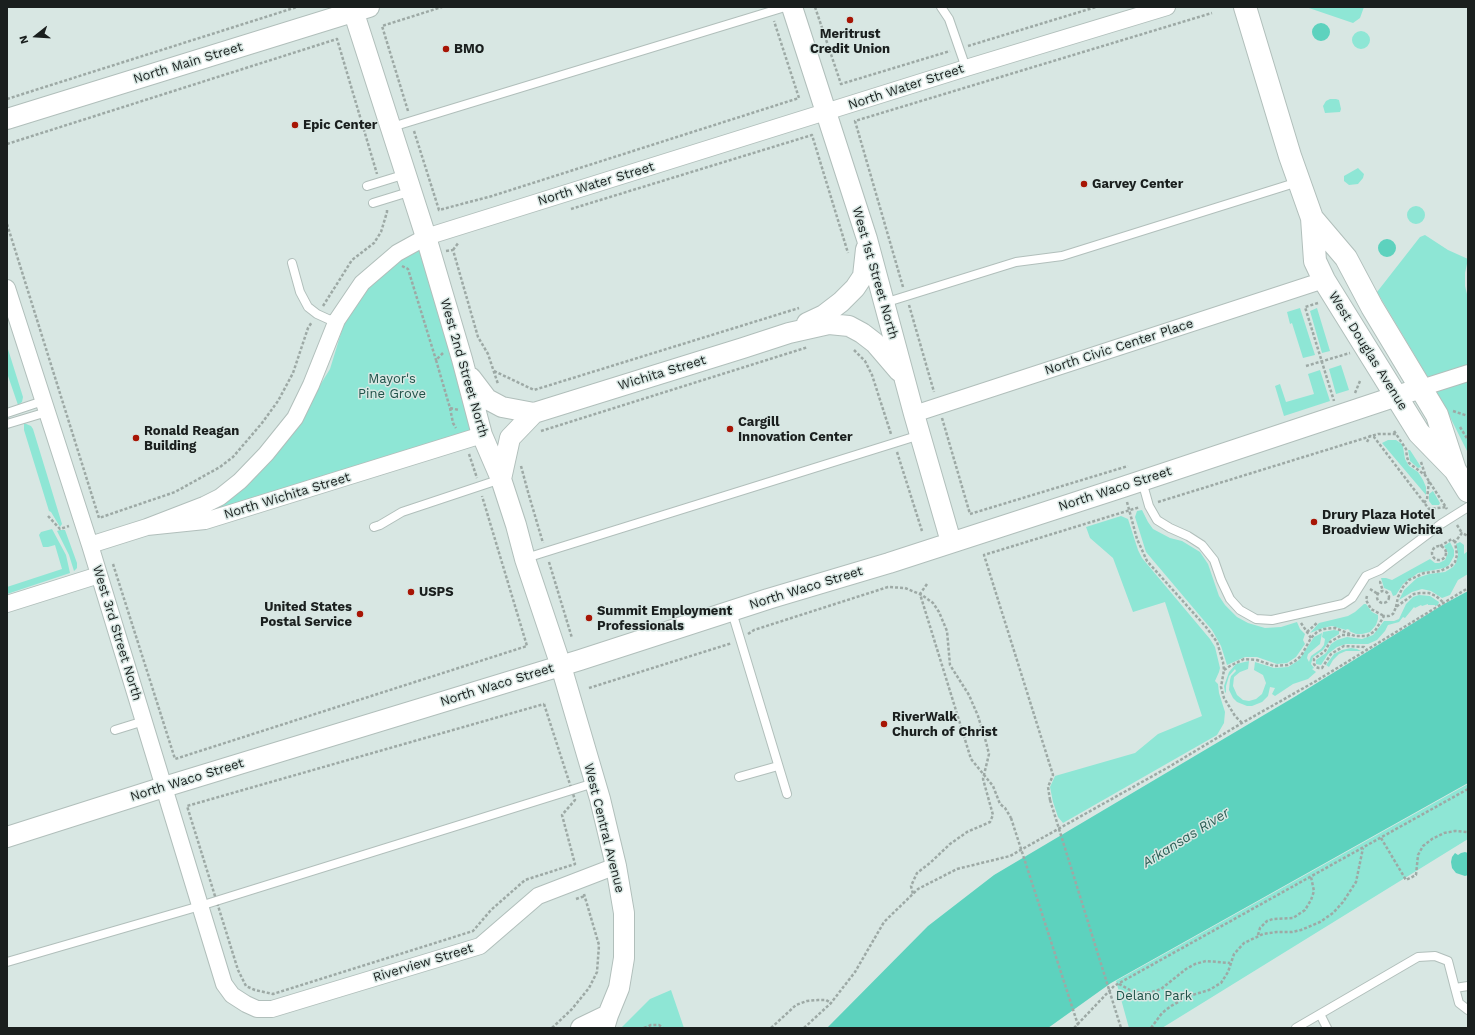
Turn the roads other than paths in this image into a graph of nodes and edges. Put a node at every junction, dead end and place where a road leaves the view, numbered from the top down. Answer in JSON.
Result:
{"nodes":[{"id":1,"x":785,"y":7,"type":"edge"},
{"id":2,"x":792,"y":7,"type":"edge"},
{"id":3,"x":941,"y":7,"type":"edge"},
{"id":4,"x":1167,"y":7,"type":"edge"},
{"id":5,"x":1245,"y":7,"type":"edge"},
{"id":6,"x":358,"y":9,"type":"edge"},
{"id":7,"x":966,"y":68,"type":"junction"},
{"id":8,"x":825,"y":113,"type":"junction"},
{"id":9,"x":7,"y":119,"type":"edge"},
{"id":10,"x":392,"y":128,"type":"junction"},
{"id":11,"x":1299,"y":182,"type":"junction"},
{"id":12,"x":409,"y":183,"type":"junction"},
{"id":13,"x":367,"y":186,"type":"dead end"},
{"id":14,"x":373,"y":203,"type":"dead end"},
{"id":15,"x":1312,"y":218,"type":"junction"},
{"id":16,"x":426,"y":237,"type":"junction"},
{"id":17,"x":867,"y":239,"type":"junction"},
{"id":18,"x":292,"y":263,"type":"dead end"},
{"id":19,"x":1324,"y":280,"type":"junction"},
{"id":20,"x":7,"y":288,"type":"edge"},
{"id":21,"x":884,"y":302,"type":"junction"},
{"id":22,"x":337,"y":320,"type":"junction"},
{"id":23,"x":789,"y":332,"type":"junction"},
{"id":24,"x":462,"y":359,"type":"junction"},
{"id":25,"x":1468,"y":373,"type":"edge"},
{"id":26,"x":904,"y":377,"type":"junction"},
{"id":27,"x":1421,"y":388,"type":"junction"},
{"id":28,"x":1397,"y":396,"type":"junction"},
{"id":29,"x":45,"y":406,"type":"junction"},
{"id":30,"x":7,"y":412,"type":"edge"},
{"id":31,"x":534,"y":413,"type":"junction"},
{"id":32,"x":914,"y":414,"type":"junction"},
{"id":33,"x":7,"y":424,"type":"edge"},
{"id":34,"x":482,"y":435,"type":"junction"},
{"id":35,"x":920,"y":435,"type":"junction"},
{"id":36,"x":1455,"y":470,"type":"junction"},
{"id":37,"x":501,"y":479,"type":"junction"},
{"id":38,"x":1142,"y":481,"type":"junction"},
{"id":39,"x":1468,"y":491,"type":"edge"},
{"id":40,"x":1468,"y":507,"type":"edge"},
{"id":41,"x":147,"y":527,"type":"junction"},
{"id":42,"x":374,"y":527,"type":"dead end"},
{"id":43,"x":951,"y":542,"type":"junction"},
{"id":44,"x":90,"y":545,"type":"junction"},
{"id":45,"x":525,"y":559,"type":"junction"},
{"id":46,"x":99,"y":575,"type":"junction"},
{"id":47,"x":7,"y":604,"type":"edge"},
{"id":48,"x":732,"y":612,"type":"junction"},
{"id":49,"x":561,"y":666,"type":"junction"},
{"id":50,"x":144,"y":721,"type":"junction"},
{"id":51,"x":577,"y":723,"type":"joint"},
{"id":52,"x":115,"y":730,"type":"dead end"},
{"id":53,"x":778,"y":766,"type":"junction"},
{"id":54,"x":739,"y":777,"type":"dead end"},
{"id":55,"x":595,"y":783,"type":"junction"},
{"id":56,"x":164,"y":787,"type":"junction"},
{"id":57,"x":787,"y":794,"type":"dead end"},
{"id":58,"x":7,"y":837,"type":"edge"},
{"id":59,"x":616,"y":866,"type":"junction"},
{"id":60,"x":200,"y":906,"type":"junction"},
{"id":61,"x":7,"y":962,"type":"edge"},
{"id":62,"x":222,"y":980,"type":"joint"},
{"id":63,"x":1468,"y":986,"type":"edge"},
{"id":64,"x":1455,"y":988,"type":"junction"},
{"id":65,"x":1468,"y":1010,"type":"edge"},
{"id":66,"x":1320,"y":1014,"type":"junction"},
{"id":67,"x":606,"y":1021,"type":"edge"},
{"id":68,"x":581,"y":1028,"type":"edge"},
{"id":69,"x":1296,"y":1028,"type":"edge"},
{"id":70,"x":1327,"y":1028,"type":"edge"}],
"edges":[{"from":1,"to":10,"type":"lane"},
{"from":2,"to":8,"type":"street","name":"West 1st Street North"},
{"from":3,"to":7,"type":"lane"},
{"from":4,"to":7,"type":"street","name":"North Water Street"},
{"from":5,"to":11,"type":"main road","name":"West Douglas Avenue"},
{"from":6,"to":9,"type":"street","name":"North Main Street"},
{"from":6,"to":10,"type":"street","name":"West 2nd Street North"},
{"from":7,"to":8,"type":"street","name":"North Water Street"},
{"from":8,"to":16,"type":"street","name":"North Water Street"},
{"from":8,"to":17,"type":"street","name":"West 1st Street North"},
{"from":10,"to":12,"type":"street","name":"West 2nd Street North"},
{"from":11,"to":15,"type":"main road","name":"West Douglas Avenue"},
{"from":11,"to":21,"type":"lane"},
{"from":12,"to":13,"type":"lane"},
{"from":12,"to":14,"type":"lane"},
{"from":12,"to":16,"type":"street","name":"West 2nd Street North"},
{"from":15,"to":19,"type":"main road","name":"West Douglas Avenue"},
{"from":15,"to":27,"type":"main road","name":"West Douglas Avenue"},
{"from":16,"to":22,"type":"street","name":"North Water Street"},
{"from":16,"to":24,"type":"street","name":"West 2nd Street North"},
{"from":17,"to":21,"type":"street","name":"West 1st Street North"},
{"from":17,"to":23,"type":"street"},
{"from":18,"to":22,"type":"lane"},
{"from":19,"to":28,"type":"main road","name":"West Douglas Avenue"},
{"from":19,"to":32,"type":"street","name":"North Civic Center Place"},
{"from":20,"to":29,"type":"street","name":"West 3rd Street North"},
{"from":21,"to":26,"type":"street","name":"West 1st Street North"},
{"from":22,"to":41,"type":"street","name":"North Water Street"},
{"from":23,"to":26,"type":"street"},
{"from":23,"to":31,"type":"street","name":"Wichita Street"},
{"from":24,"to":31,"type":"street"},
{"from":24,"to":34,"type":"street","name":"West 2nd Street North"},
{"from":25,"to":27,"type":"street"},
{"from":26,"to":32,"type":"street","name":"West 1st Street North"},
{"from":27,"to":28,"type":"street","name":"North Waco Street"},
{"from":27,"to":36,"type":"main road","name":"West Douglas Avenue"},
{"from":28,"to":36,"type":"main road","name":"West Douglas Avenue"},
{"from":28,"to":38,"type":"street","name":"North Waco Street"},
{"from":29,"to":30,"type":"lane"},
{"from":29,"to":33,"type":"lane"},
{"from":29,"to":44,"type":"street","name":"West 3rd Street North"},
{"from":31,"to":37,"type":"street"},
{"from":32,"to":35,"type":"street","name":"West 1st Street North"},
{"from":34,"to":37,"type":"street","name":"West 2nd Street North"},
{"from":34,"to":41,"type":"street","name":"North Wichita Street"},
{"from":35,"to":43,"type":"street","name":"West 1st Street North"},
{"from":35,"to":45,"type":"lane"},
{"from":36,"to":39,"type":"main road","name":"West Douglas Avenue"},
{"from":37,"to":42,"type":"lane"},
{"from":37,"to":45,"type":"street","name":"West 2nd Street North"},
{"from":38,"to":40,"type":"lane"},
{"from":38,"to":43,"type":"street","name":"North Waco Street"},
{"from":41,"to":44,"type":"street","name":"North Wichita Street"},
{"from":43,"to":48,"type":"street","name":"North Waco Street"},
{"from":44,"to":46,"type":"street","name":"West 3rd Street North"},
{"from":45,"to":49,"type":"street","name":"West 2nd Street North"},
{"from":46,"to":47,"type":"street"},
{"from":46,"to":50,"type":"street","name":"West 3rd Street North"},
{"from":48,"to":49,"type":"street","name":"North Waco Street"},
{"from":48,"to":53,"type":"lane"},
{"from":49,"to":51,"type":"street","name":"West 2nd Street North"},
{"from":49,"to":56,"type":"street","name":"North Waco Street"},
{"from":50,"to":52,"type":"lane"},
{"from":50,"to":56,"type":"street","name":"West 3rd Street North"},
{"from":51,"to":55,"type":"street","name":"West Central Avenue"},
{"from":53,"to":54,"type":"lane"},
{"from":53,"to":57,"type":"lane"},
{"from":55,"to":59,"type":"street","name":"West Central Avenue"},
{"from":55,"to":60,"type":"lane"},
{"from":56,"to":58,"type":"street","name":"North Waco Street"},
{"from":56,"to":60,"type":"street","name":"West 3rd Street North"},
{"from":59,"to":62,"type":"street","name":"Riverview Street"},
{"from":59,"to":67,"type":"street","name":"West Central Avenue"},
{"from":60,"to":61,"type":"lane"},
{"from":60,"to":62,"type":"street","name":"West 3rd Street North"},
{"from":63,"to":64,"type":"lane"},
{"from":64,"to":65,"type":"lane"},
{"from":64,"to":66,"type":"lane"},
{"from":66,"to":69,"type":"lane"},
{"from":66,"to":70,"type":"lane"},
{"from":67,"to":68,"type":"street"}]}
